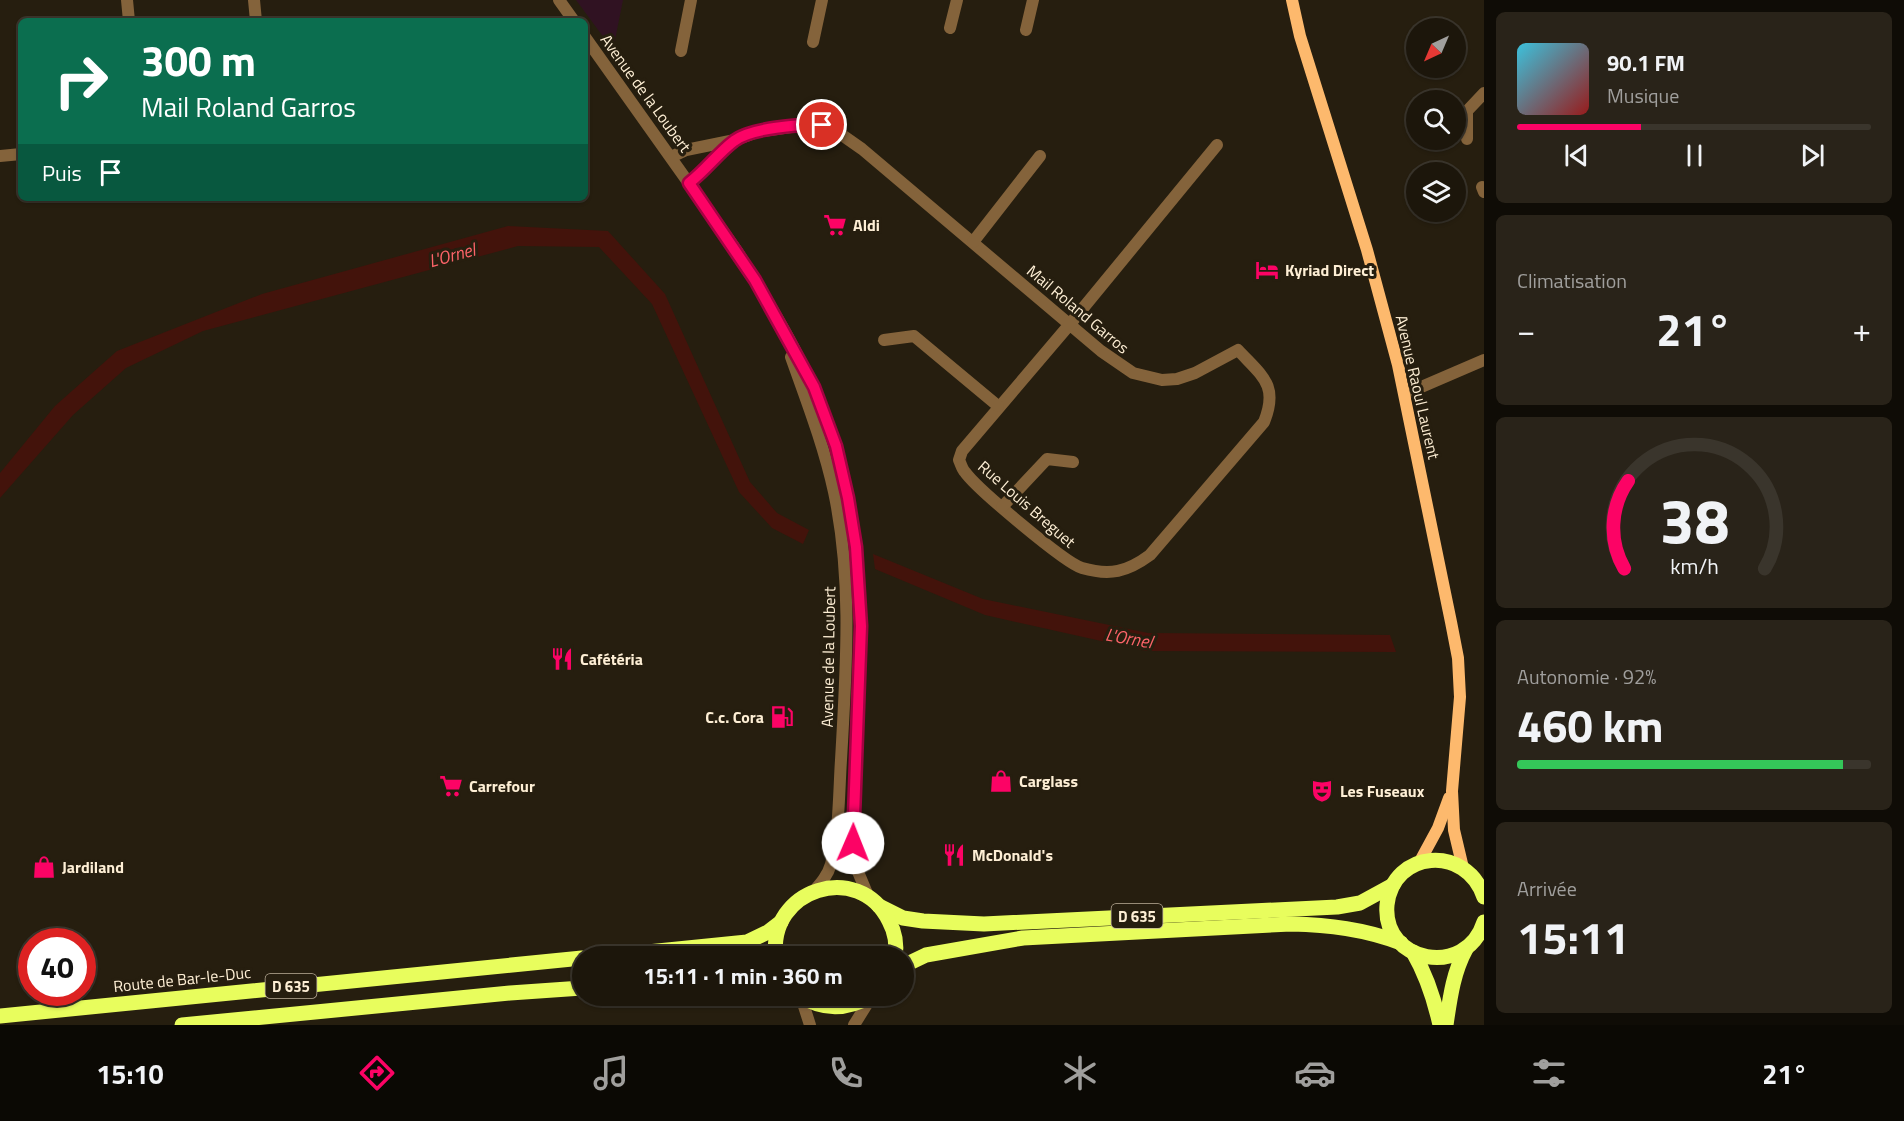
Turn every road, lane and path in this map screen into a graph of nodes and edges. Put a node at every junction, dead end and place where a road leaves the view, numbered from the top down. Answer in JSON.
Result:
{"nodes":[{"id":1,"x":128,"y":0,"type":"edge"},
{"id":2,"x":254,"y":0,"type":"edge"},
{"id":3,"x":558,"y":0,"type":"edge"},
{"id":4,"x":691,"y":0,"type":"edge"},
{"id":5,"x":822,"y":0,"type":"edge"},
{"id":6,"x":957,"y":0,"type":"edge"},
{"id":7,"x":1033,"y":0,"type":"edge"},
{"id":8,"x":1292,"y":0,"type":"edge"},
{"id":9,"x":129,"y":18,"type":"edge"},
{"id":10,"x":256,"y":18,"type":"edge"},
{"id":11,"x":572,"y":18,"type":"edge"},
{"id":12,"x":950,"y":28,"type":"dead end"},
{"id":13,"x":1026,"y":30,"type":"dead end"},
{"id":14,"x":588,"y":41,"type":"edge"},
{"id":15,"x":813,"y":42,"type":"dead end"},
{"id":16,"x":681,"y":51,"type":"dead end"},
{"id":17,"x":1484,"y":93,"type":"edge"},
{"id":18,"x":735,"y":140,"type":"junction"},
{"id":19,"x":1467,"y":140,"type":"dead end"},
{"id":20,"x":1217,"y":145,"type":"dead end"},
{"id":21,"x":18,"y":154,"type":"edge"},
{"id":22,"x":0,"y":156,"type":"edge"},
{"id":23,"x":1040,"y":156,"type":"dead end"},
{"id":24,"x":671,"y":157,"type":"junction"},
{"id":25,"x":689,"y":183,"type":"junction"},
{"id":26,"x":973,"y":242,"type":"junction"},
{"id":27,"x":777,"y":320,"type":"junction"},
{"id":28,"x":1070,"y":324,"type":"junction"},
{"id":29,"x":884,"y":340,"type":"dead end"},
{"id":30,"x":1238,"y":350,"type":"joint"},
{"id":31,"x":1484,"y":360,"type":"edge"},
{"id":32,"x":1405,"y":394,"type":"junction"},
{"id":33,"x":998,"y":406,"type":"junction"},
{"id":34,"x":1073,"y":462,"type":"dead end"},
{"id":35,"x":1002,"y":507,"type":"junction"},
{"id":36,"x":1452,"y":791,"type":"junction"},
{"id":37,"x":1419,"y":863,"type":"junction"},
{"id":38,"x":1474,"y":875,"type":"edge"},
{"id":39,"x":1393,"y":885,"type":"junction"},
{"id":40,"x":814,"y":891,"type":"junction"},
{"id":41,"x":1484,"y":897,"type":"edge"},
{"id":42,"x":874,"y":902,"type":"junction"},
{"id":43,"x":781,"y":922,"type":"junction"},
{"id":44,"x":1484,"y":923,"type":"edge"},
{"id":45,"x":707,"y":946,"type":"edge"},
{"id":46,"x":776,"y":946,"type":"edge"},
{"id":47,"x":895,"y":946,"type":"edge"},
{"id":48,"x":1407,"y":947,"type":"junction"},
{"id":49,"x":1466,"y":949,"type":"junction"},
{"id":50,"x":572,"y":959,"type":"edge"},
{"id":51,"x":914,"y":961,"type":"edge"},
{"id":52,"x":572,"y":989,"type":"edge"},
{"id":53,"x":804,"y":1006,"type":"edge"},
{"id":54,"x":824,"y":1006,"type":"edge"},
{"id":55,"x":845,"y":1006,"type":"edge"},
{"id":56,"x":865,"y":1006,"type":"edge"},
{"id":57,"x":0,"y":1016,"type":"edge"},
{"id":58,"x":182,"y":1025,"type":"edge"},
{"id":59,"x":810,"y":1025,"type":"edge"},
{"id":60,"x":855,"y":1025,"type":"edge"},
{"id":61,"x":1440,"y":1025,"type":"edge"},
{"id":62,"x":1446,"y":1025,"type":"edge"}],
"edges":[{"from":1,"to":9,"type":"street"},
{"from":2,"to":10,"type":"street"},
{"from":3,"to":11,"type":"street"},
{"from":4,"to":16,"type":"street"},
{"from":5,"to":15,"type":"street"},
{"from":6,"to":12,"type":"street"},
{"from":7,"to":13,"type":"street"},
{"from":8,"to":32,"type":"main road","name":"Avenue Raoul Laurent"},
{"from":14,"to":24,"type":"street","name":"Avenue de la Loubert"},
{"from":17,"to":19,"type":"street"},
{"from":18,"to":24,"type":"street","name":"Mail Roland Garros"},
{"from":18,"to":25,"type":"street","name":"Mail Roland Garros"},
{"from":18,"to":26,"type":"street","name":"Mail Roland Garros"},
{"from":20,"to":28,"type":"street","name":"Rue Louis Breguet"},
{"from":21,"to":22,"type":"street"},
{"from":23,"to":26,"type":"street"},
{"from":24,"to":25,"type":"street","name":"Avenue de la Loubert"},
{"from":25,"to":27,"type":"street","name":"Avenue de la Loubert"},
{"from":26,"to":28,"type":"street","name":"Mail Roland Garros"},
{"from":27,"to":40,"type":"street","name":"Avenue de la Loubert"},
{"from":27,"to":42,"type":"street","name":"Avenue de la Loubert"},
{"from":28,"to":30,"type":"street","name":"Mail Roland Garros"},
{"from":28,"to":33,"type":"street","name":"Rue Louis Breguet"},
{"from":29,"to":33,"type":"street"},
{"from":30,"to":35,"type":"street","name":"Rue Louis Breguet"},
{"from":31,"to":32,"type":"street"},
{"from":32,"to":36,"type":"main road","name":"Avenue Raoul Laurent"},
{"from":33,"to":35,"type":"street","name":"Rue Louis Breguet"},
{"from":34,"to":35,"type":"street"},
{"from":36,"to":37,"type":"main road","name":"Avenue Raoul Laurent"},
{"from":36,"to":38,"type":"main road","name":"Avenue Raoul Laurent"},
{"from":37,"to":38,"type":"main road"},
{"from":37,"to":39,"type":"main road"},
{"from":38,"to":41,"type":"main road"},
{"from":39,"to":42,"type":"main road","number":"D 635"},
{"from":39,"to":48,"type":"main road"},
{"from":40,"to":42,"type":"main road"},
{"from":40,"to":43,"type":"main road"},
{"from":42,"to":47,"type":"main road"},
{"from":43,"to":45,"type":"main road"},
{"from":43,"to":46,"type":"main road"},
{"from":44,"to":49,"type":"main road"},
{"from":48,"to":49,"type":"main road"},
{"from":48,"to":51,"type":"main road","number":"D 635"},
{"from":48,"to":61,"type":"main road"},
{"from":49,"to":62,"type":"main road"},
{"from":50,"to":57,"type":"main road","name":"Route de Bar-le-Duc","number":"D 635"},
{"from":52,"to":58,"type":"main road","number":"D 635"},
{"from":53,"to":59,"type":"street"},
{"from":54,"to":55,"type":"main road"},
{"from":56,"to":60,"type":"street"}]}
